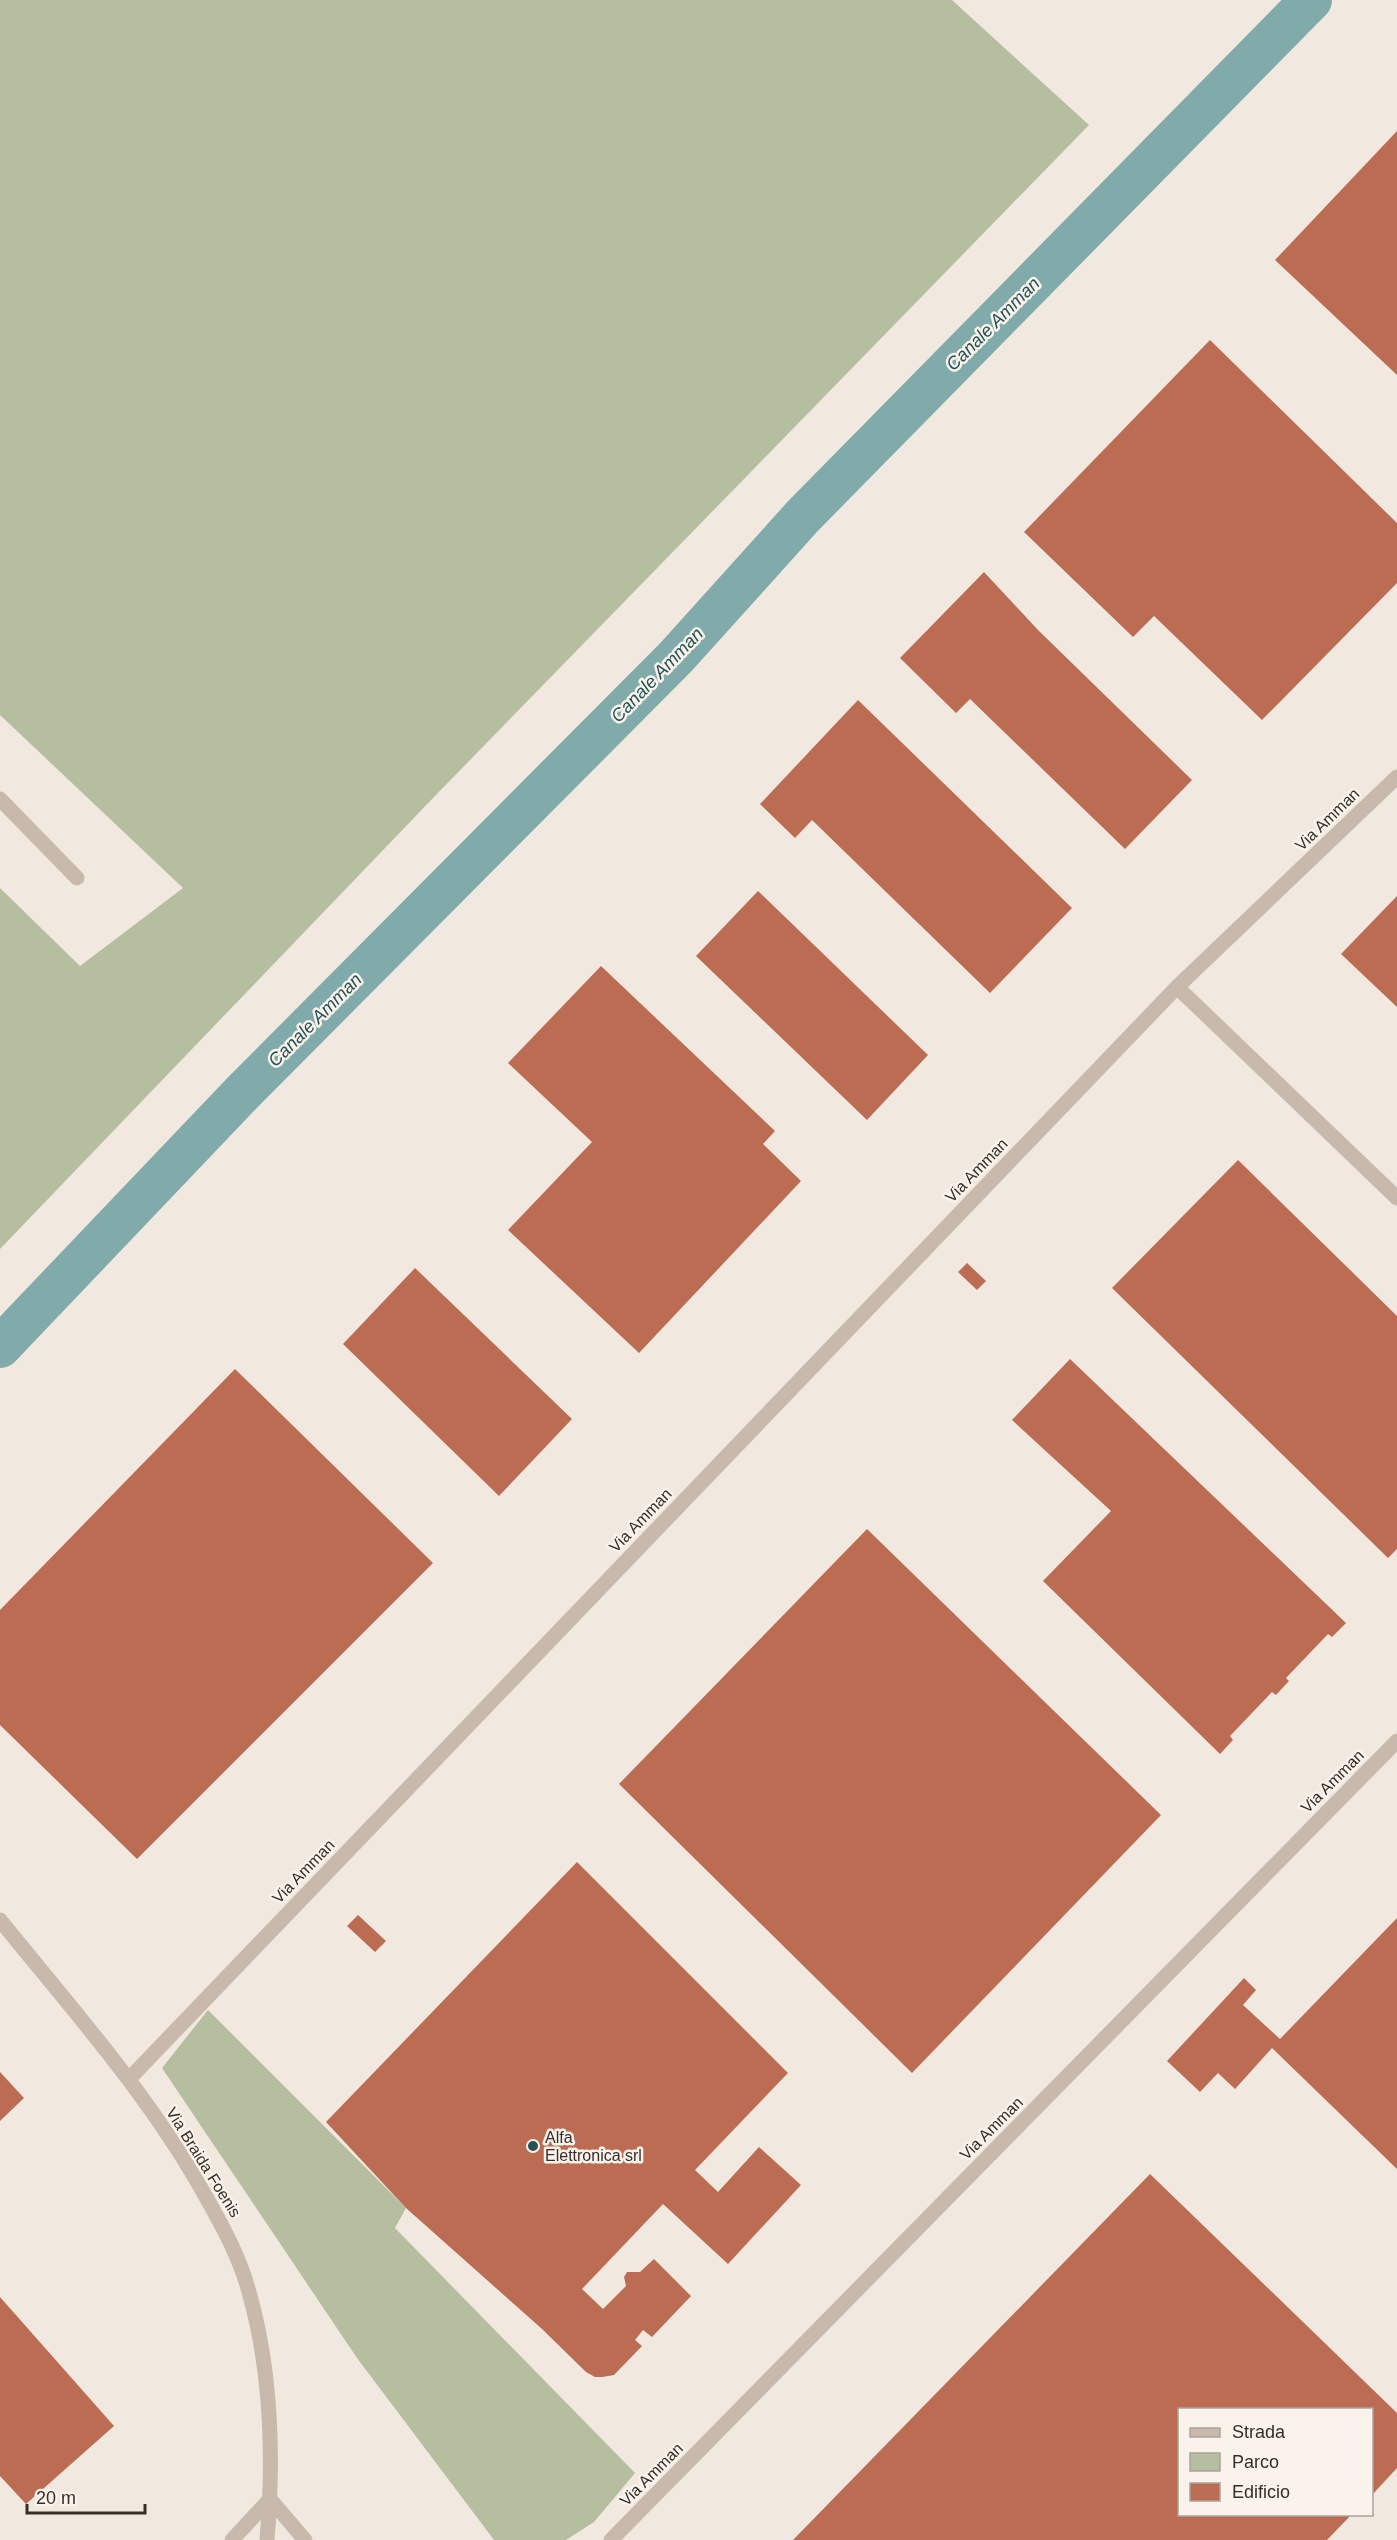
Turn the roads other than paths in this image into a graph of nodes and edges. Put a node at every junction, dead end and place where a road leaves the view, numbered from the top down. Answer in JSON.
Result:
{"nodes":[{"id":1,"x":1397,"y":777,"type":"edge"},
{"id":2,"x":0,"y":799,"type":"edge"},
{"id":3,"x":77,"y":878,"type":"dead end"},
{"id":4,"x":1177,"y":987,"type":"junction"},
{"id":5,"x":1397,"y":1198,"type":"edge"},
{"id":6,"x":1397,"y":1741,"type":"edge"},
{"id":7,"x":0,"y":1920,"type":"edge"},
{"id":8,"x":129,"y":2079,"type":"junction"},
{"id":9,"x":270,"y":2499,"type":"junction"},
{"id":10,"x":232,"y":2540,"type":"edge"},
{"id":11,"x":267,"y":2540,"type":"edge"},
{"id":12,"x":305,"y":2540,"type":"edge"},
{"id":13,"x":611,"y":2540,"type":"edge"}],
"edges":[{"from":1,"to":4,"type":"street","name":"Via Amman"},
{"from":2,"to":3,"type":"street"},
{"from":4,"to":5,"type":"street"},
{"from":4,"to":8,"type":"street","name":"Via Amman"},
{"from":6,"to":13,"type":"street","name":"Via Amman"},
{"from":7,"to":8,"type":"street","name":"Via Braida Foenis"},
{"from":8,"to":9,"type":"street","name":"Via Braida Foenis"},
{"from":9,"to":10,"type":"street"},
{"from":9,"to":11,"type":"street","name":"Via Braida Foenis"},
{"from":9,"to":12,"type":"street"}]}
